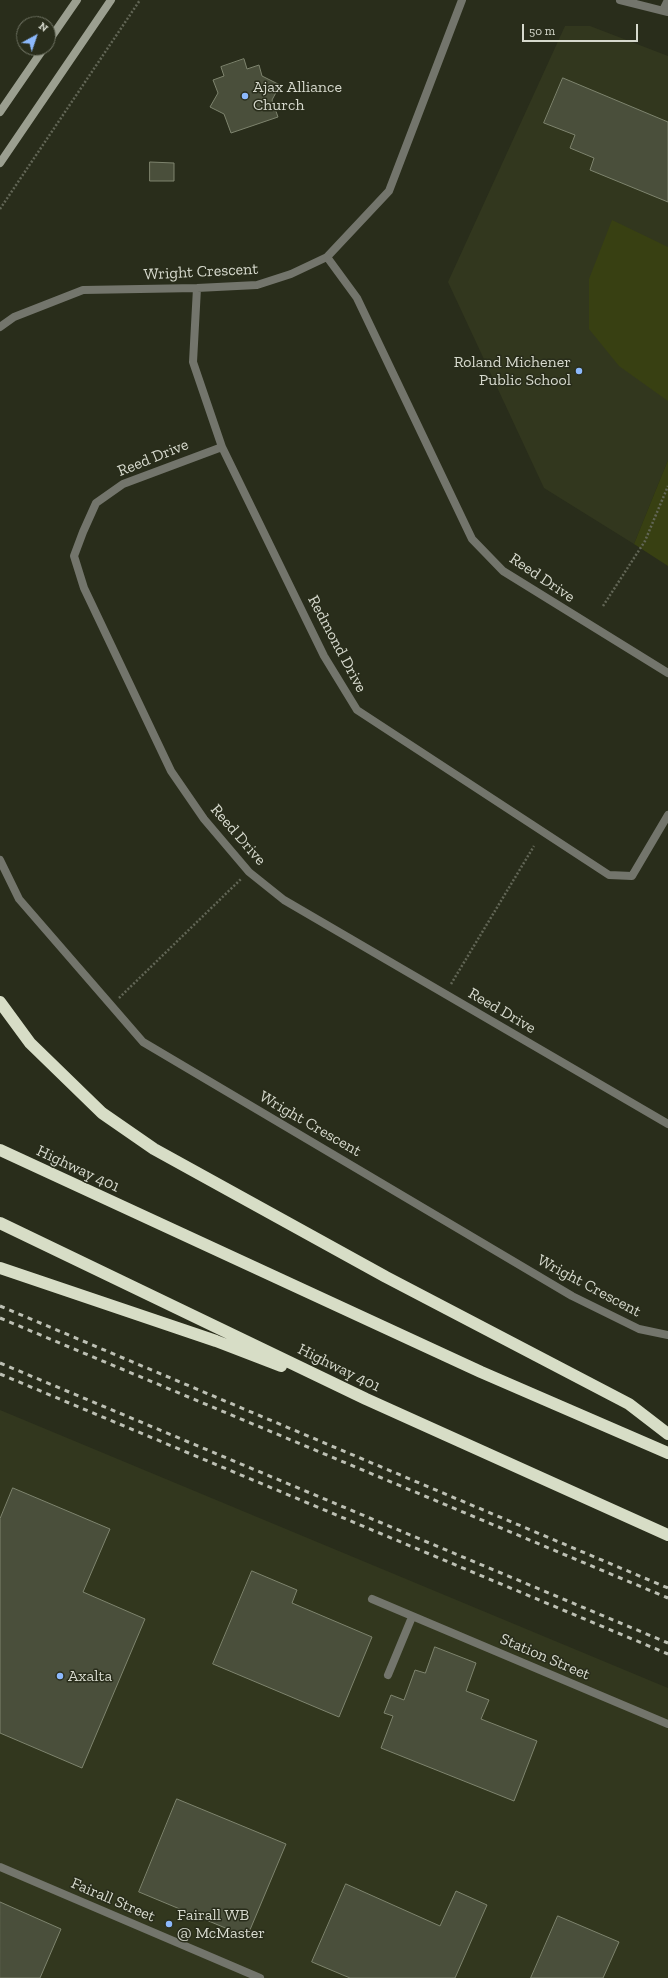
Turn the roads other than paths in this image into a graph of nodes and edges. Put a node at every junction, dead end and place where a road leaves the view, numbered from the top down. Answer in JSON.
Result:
{"nodes":[{"id":1,"x":77,"y":0,"type":"edge"},
{"id":2,"x":111,"y":0,"type":"edge"},
{"id":3,"x":462,"y":0,"type":"edge"},
{"id":4,"x":620,"y":0,"type":"edge"},
{"id":5,"x":668,"y":0,"type":"edge"},
{"id":6,"x":666,"y":11,"type":"edge"},
{"id":7,"x":56,"y":30,"type":"edge"},
{"id":8,"x":38,"y":56,"type":"edge"},
{"id":9,"x":0,"y":112,"type":"edge"},
{"id":10,"x":0,"y":164,"type":"edge"},
{"id":11,"x":327,"y":257,"type":"junction"},
{"id":12,"x":197,"y":288,"type":"junction"},
{"id":13,"x":0,"y":328,"type":"edge"},
{"id":14,"x":222,"y":446,"type":"junction"},
{"id":15,"x":668,"y":673,"type":"edge"},
{"id":16,"x":668,"y":815,"type":"edge"},
{"id":17,"x":0,"y":860,"type":"edge"},
{"id":18,"x":0,"y":1002,"type":"edge"},
{"id":19,"x":668,"y":1124,"type":"edge"},
{"id":20,"x":0,"y":1150,"type":"edge"},
{"id":21,"x":0,"y":1223,"type":"edge"},
{"id":22,"x":0,"y":1268,"type":"edge"},
{"id":23,"x":668,"y":1335,"type":"edge"},
{"id":24,"x":366,"y":1399,"type":"junction"},
{"id":25,"x":668,"y":1434,"type":"edge"},
{"id":26,"x":668,"y":1453,"type":"edge"},
{"id":27,"x":668,"y":1535,"type":"edge"},
{"id":28,"x":372,"y":1599,"type":"dead end"},
{"id":29,"x":412,"y":1617,"type":"junction"},
{"id":30,"x":388,"y":1675,"type":"dead end"},
{"id":31,"x":668,"y":1724,"type":"edge"},
{"id":32,"x":0,"y":1867,"type":"edge"},
{"id":33,"x":260,"y":1978,"type":"edge"}],
"edges":[{"from":1,"to":7,"type":"main road"},
{"from":2,"to":10,"type":"main road"},
{"from":3,"to":11,"type":"street","name":"Wright Crescent"},
{"from":4,"to":6,"type":"street"},
{"from":5,"to":6,"type":"street"},
{"from":8,"to":9,"type":"main road"},
{"from":11,"to":12,"type":"street","name":"Wright Crescent"},
{"from":11,"to":15,"type":"street","name":"Reed Drive"},
{"from":12,"to":13,"type":"street","name":"Wright Crescent"},
{"from":12,"to":14,"type":"street","name":"Redmond Drive"},
{"from":14,"to":16,"type":"street","name":"Redmond Drive"},
{"from":14,"to":19,"type":"street","name":"Reed Drive"},
{"from":17,"to":23,"type":"street","name":"Wright Crescent"},
{"from":18,"to":25,"type":"highway"},
{"from":20,"to":26,"type":"highway","name":"Highway 401"},
{"from":21,"to":24,"type":"highway","name":"Highway 401"},
{"from":22,"to":24,"type":"highway"},
{"from":24,"to":27,"type":"highway","name":"Highway 401"},
{"from":28,"to":29,"type":"street","name":"Station Street"},
{"from":29,"to":30,"type":"street"},
{"from":29,"to":31,"type":"street","name":"Station Street"},
{"from":32,"to":33,"type":"street","name":"Fairall Street"}]}
